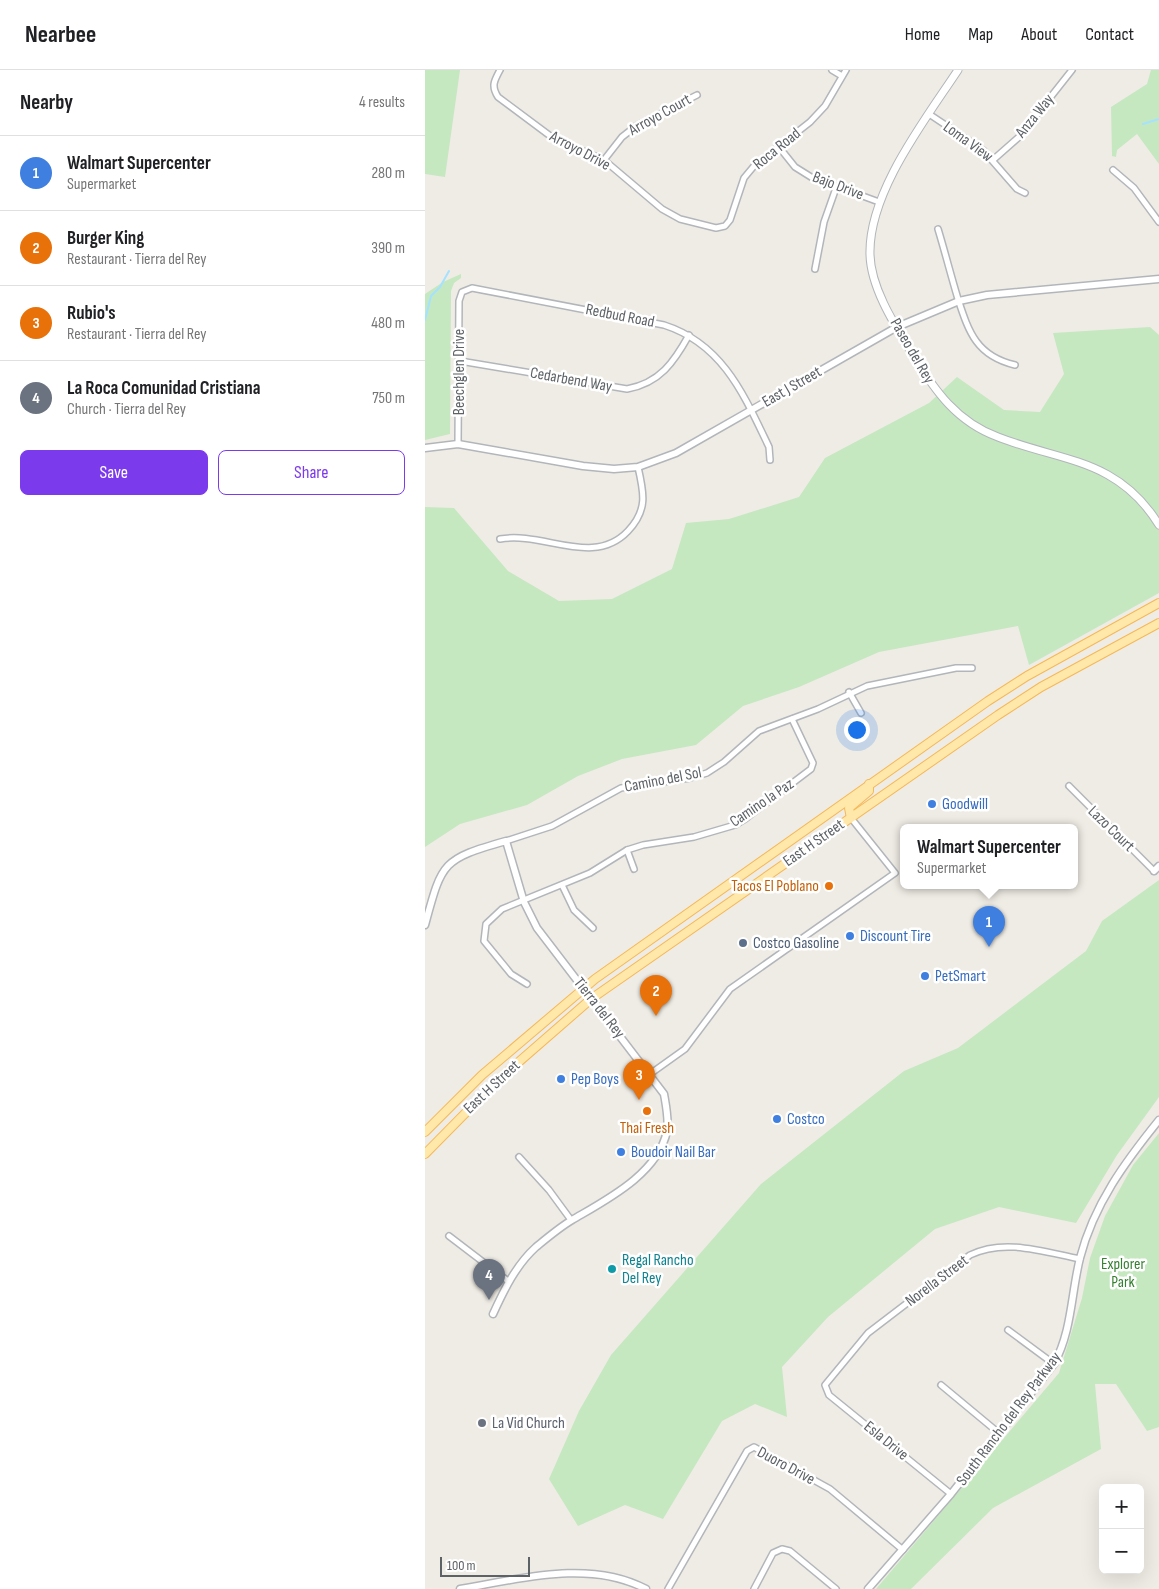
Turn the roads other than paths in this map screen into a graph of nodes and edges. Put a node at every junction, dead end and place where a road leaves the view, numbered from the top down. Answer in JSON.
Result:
{"nodes":[{"id":1,"x":500,"y":70,"type":"edge"},
{"id":2,"x":831,"y":70,"type":"edge"},
{"id":3,"x":846,"y":70,"type":"edge"},
{"id":4,"x":958,"y":70,"type":"edge"},
{"id":5,"x":1072,"y":70,"type":"edge"},
{"id":6,"x":842,"y":76,"type":"junction"},
{"id":7,"x":697,"y":95,"type":"dead end"},
{"id":8,"x":929,"y":114,"type":"junction"},
{"id":9,"x":779,"y":147,"type":"junction"},
{"id":10,"x":994,"y":159,"type":"junction"},
{"id":11,"x":605,"y":160,"type":"junction"},
{"id":12,"x":1113,"y":170,"type":"dead end"},
{"id":13,"x":836,"y":188,"type":"junction"},
{"id":14,"x":1025,"y":193,"type":"dead end"},
{"id":15,"x":879,"y":202,"type":"junction"},
{"id":16,"x":1159,"y":222,"type":"edge"},
{"id":17,"x":716,"y":228,"type":"joint"},
{"id":18,"x":938,"y":228,"type":"dead end"},
{"id":19,"x":815,"y":269,"type":"dead end"},
{"id":20,"x":1159,"y":279,"type":"edge"},
{"id":21,"x":459,"y":301,"type":"joint"},
{"id":22,"x":959,"y":301,"type":"junction"},
{"id":23,"x":897,"y":327,"type":"junction"},
{"id":24,"x":689,"y":335,"type":"junction"},
{"id":25,"x":459,"y":361,"type":"junction"},
{"id":26,"x":1015,"y":365,"type":"dead end"},
{"id":27,"x":750,"y":411,"type":"junction"},
{"id":28,"x":458,"y":444,"type":"junction"},
{"id":29,"x":425,"y":448,"type":"edge"},
{"id":30,"x":770,"y":460,"type":"dead end"},
{"id":31,"x":638,"y":467,"type":"junction"},
{"id":32,"x":1159,"y":525,"type":"edge"},
{"id":33,"x":500,"y":539,"type":"dead end"},
{"id":34,"x":1159,"y":603,"type":"edge"},
{"id":35,"x":1159,"y":623,"type":"edge"},
{"id":36,"x":972,"y":668,"type":"dead end"},
{"id":37,"x":849,"y":692,"type":"junction"},
{"id":38,"x":861,"y":713,"type":"dead end"},
{"id":39,"x":792,"y":719,"type":"junction"},
{"id":40,"x":869,"y":784,"type":"junction"},
{"id":41,"x":1069,"y":786,"type":"dead end"},
{"id":42,"x":851,"y":818,"type":"junction"},
{"id":43,"x":506,"y":841,"type":"junction"},
{"id":44,"x":627,"y":850,"type":"junction"},
{"id":45,"x":1157,"y":868,"type":"edge"},
{"id":46,"x":634,"y":869,"type":"dead end"},
{"id":47,"x":561,"y":886,"type":"junction"},
{"id":48,"x":524,"y":902,"type":"junction"},
{"id":49,"x":425,"y":925,"type":"edge"},
{"id":50,"x":593,"y":928,"type":"dead end"},
{"id":51,"x":527,"y":984,"type":"dead end"},
{"id":52,"x":583,"y":989,"type":"junction"},
{"id":53,"x":591,"y":999,"type":"junction"},
{"id":54,"x":650,"y":1074,"type":"junction"},
{"id":55,"x":1159,"y":1120,"type":"edge"},
{"id":56,"x":425,"y":1132,"type":"edge"},
{"id":57,"x":425,"y":1154,"type":"edge"},
{"id":58,"x":519,"y":1157,"type":"dead end"},
{"id":59,"x":571,"y":1220,"type":"junction"},
{"id":60,"x":449,"y":1236,"type":"dead end"},
{"id":61,"x":1080,"y":1259,"type":"junction"},
{"id":62,"x":508,"y":1281,"type":"junction"},
{"id":63,"x":493,"y":1314,"type":"dead end"},
{"id":64,"x":1008,"y":1330,"type":"dead end"},
{"id":65,"x":1054,"y":1364,"type":"junction"},
{"id":66,"x":825,"y":1385,"type":"joint"},
{"id":67,"x":941,"y":1386,"type":"dead end"},
{"id":68,"x":1000,"y":1434,"type":"junction"},
{"id":69,"x":951,"y":1494,"type":"junction"},
{"id":70,"x":903,"y":1550,"type":"junction"},
{"id":71,"x":460,"y":1589,"type":"edge"},
{"id":72,"x":646,"y":1589,"type":"edge"},
{"id":73,"x":668,"y":1589,"type":"edge"},
{"id":74,"x":754,"y":1589,"type":"edge"},
{"id":75,"x":836,"y":1589,"type":"edge"},
{"id":76,"x":868,"y":1589,"type":"edge"}],
"edges":[{"from":1,"to":11,"type":"street","name":"Arroyo Drive"},
{"from":2,"to":6,"type":"street"},
{"from":3,"to":6,"type":"street","name":"Roca Road"},
{"from":4,"to":8,"type":"main road","name":"Paseo del Rey"},
{"from":5,"to":10,"type":"street","name":"Anza Way"},
{"from":6,"to":9,"type":"street","name":"Roca Road"},
{"from":7,"to":11,"type":"street","name":"Arroyo Court"},
{"from":8,"to":10,"type":"street","name":"Loma View"},
{"from":8,"to":15,"type":"main road","name":"Paseo del Rey"},
{"from":9,"to":13,"type":"street","name":"Bajo Drive"},
{"from":9,"to":17,"type":"street","name":"Roca Road"},
{"from":10,"to":14,"type":"street","name":"Loma View"},
{"from":11,"to":17,"type":"street","name":"Arroyo Drive"},
{"from":12,"to":16,"type":"street"},
{"from":13,"to":15,"type":"street","name":"Bajo Drive"},
{"from":13,"to":19,"type":"street"},
{"from":15,"to":23,"type":"main road","name":"Paseo del Rey"},
{"from":18,"to":22,"type":"street"},
{"from":20,"to":22,"type":"street","name":"East J Street"},
{"from":21,"to":24,"type":"street","name":"Redbud Road"},
{"from":21,"to":25,"type":"street","name":"Beechglen Drive"},
{"from":22,"to":23,"type":"street","name":"East J Street"},
{"from":22,"to":26,"type":"street"},
{"from":23,"to":27,"type":"street","name":"East J Street"},
{"from":23,"to":32,"type":"main road","name":"Paseo del Rey"},
{"from":24,"to":25,"type":"street","name":"Cedarbend Way"},
{"from":24,"to":27,"type":"street","name":"Redbud Road"},
{"from":25,"to":28,"type":"street","name":"Beechglen Drive"},
{"from":27,"to":30,"type":"street","name":"Redbud Road"},
{"from":27,"to":31,"type":"street","name":"East J Street"},
{"from":28,"to":29,"type":"street","name":"East J Street"},
{"from":28,"to":31,"type":"street","name":"East J Street"},
{"from":31,"to":33,"type":"street"},
{"from":34,"to":40,"type":"main road","name":"East H Street"},
{"from":35,"to":42,"type":"main road","name":"East H Street"},
{"from":36,"to":37,"type":"street","name":"Camino del Sol"},
{"from":37,"to":38,"type":"street"},
{"from":37,"to":39,"type":"street","name":"Camino del Sol"},
{"from":39,"to":43,"type":"street","name":"Camino del Sol"},
{"from":39,"to":44,"type":"street","name":"Camino la Paz"},
{"from":40,"to":42,"type":"main road"},
{"from":40,"to":52,"type":"main road","name":"East H Street"},
{"from":41,"to":45,"type":"street","name":"Lazo Court"},
{"from":42,"to":53,"type":"main road","name":"East H Street"},
{"from":42,"to":54,"type":"street"},
{"from":43,"to":48,"type":"street","name":"Tierra del Rey"},
{"from":43,"to":49,"type":"street","name":"Camino del Sol"},
{"from":44,"to":46,"type":"street"},
{"from":44,"to":47,"type":"street","name":"Camino la Paz"},
{"from":47,"to":48,"type":"street","name":"Camino la Paz"},
{"from":47,"to":50,"type":"street"},
{"from":48,"to":51,"type":"street","name":"Camino la Paz"},
{"from":48,"to":52,"type":"street","name":"Tierra del Rey"},
{"from":52,"to":53,"type":"street","name":"Tierra del Rey"},
{"from":52,"to":56,"type":"main road","name":"East H Street"},
{"from":53,"to":54,"type":"street","name":"Tierra del Rey"},
{"from":53,"to":57,"type":"main road","name":"East H Street"},
{"from":54,"to":59,"type":"street","name":"Tierra del Rey"},
{"from":55,"to":61,"type":"street","name":"South Rancho del Rey Parkway"},
{"from":58,"to":59,"type":"street"},
{"from":59,"to":62,"type":"street","name":"Tierra del Rey"},
{"from":60,"to":62,"type":"street"},
{"from":61,"to":65,"type":"street","name":"South Rancho del Rey Parkway"},
{"from":61,"to":66,"type":"street","name":"Norella Street"},
{"from":62,"to":63,"type":"street","name":"Tierra del Rey"},
{"from":64,"to":65,"type":"street"},
{"from":65,"to":68,"type":"street","name":"South Rancho del Rey Parkway"},
{"from":66,"to":69,"type":"street","name":"Esla Drive"},
{"from":67,"to":68,"type":"street"},
{"from":68,"to":69,"type":"street","name":"South Rancho del Rey Parkway"},
{"from":69,"to":70,"type":"street","name":"South Rancho del Rey Parkway"},
{"from":70,"to":73,"type":"street","name":"Duoro Drive"},
{"from":70,"to":76,"type":"street","name":"South Rancho del Rey Parkway"},
{"from":71,"to":72,"type":"street"},
{"from":74,"to":75,"type":"street"}]}
